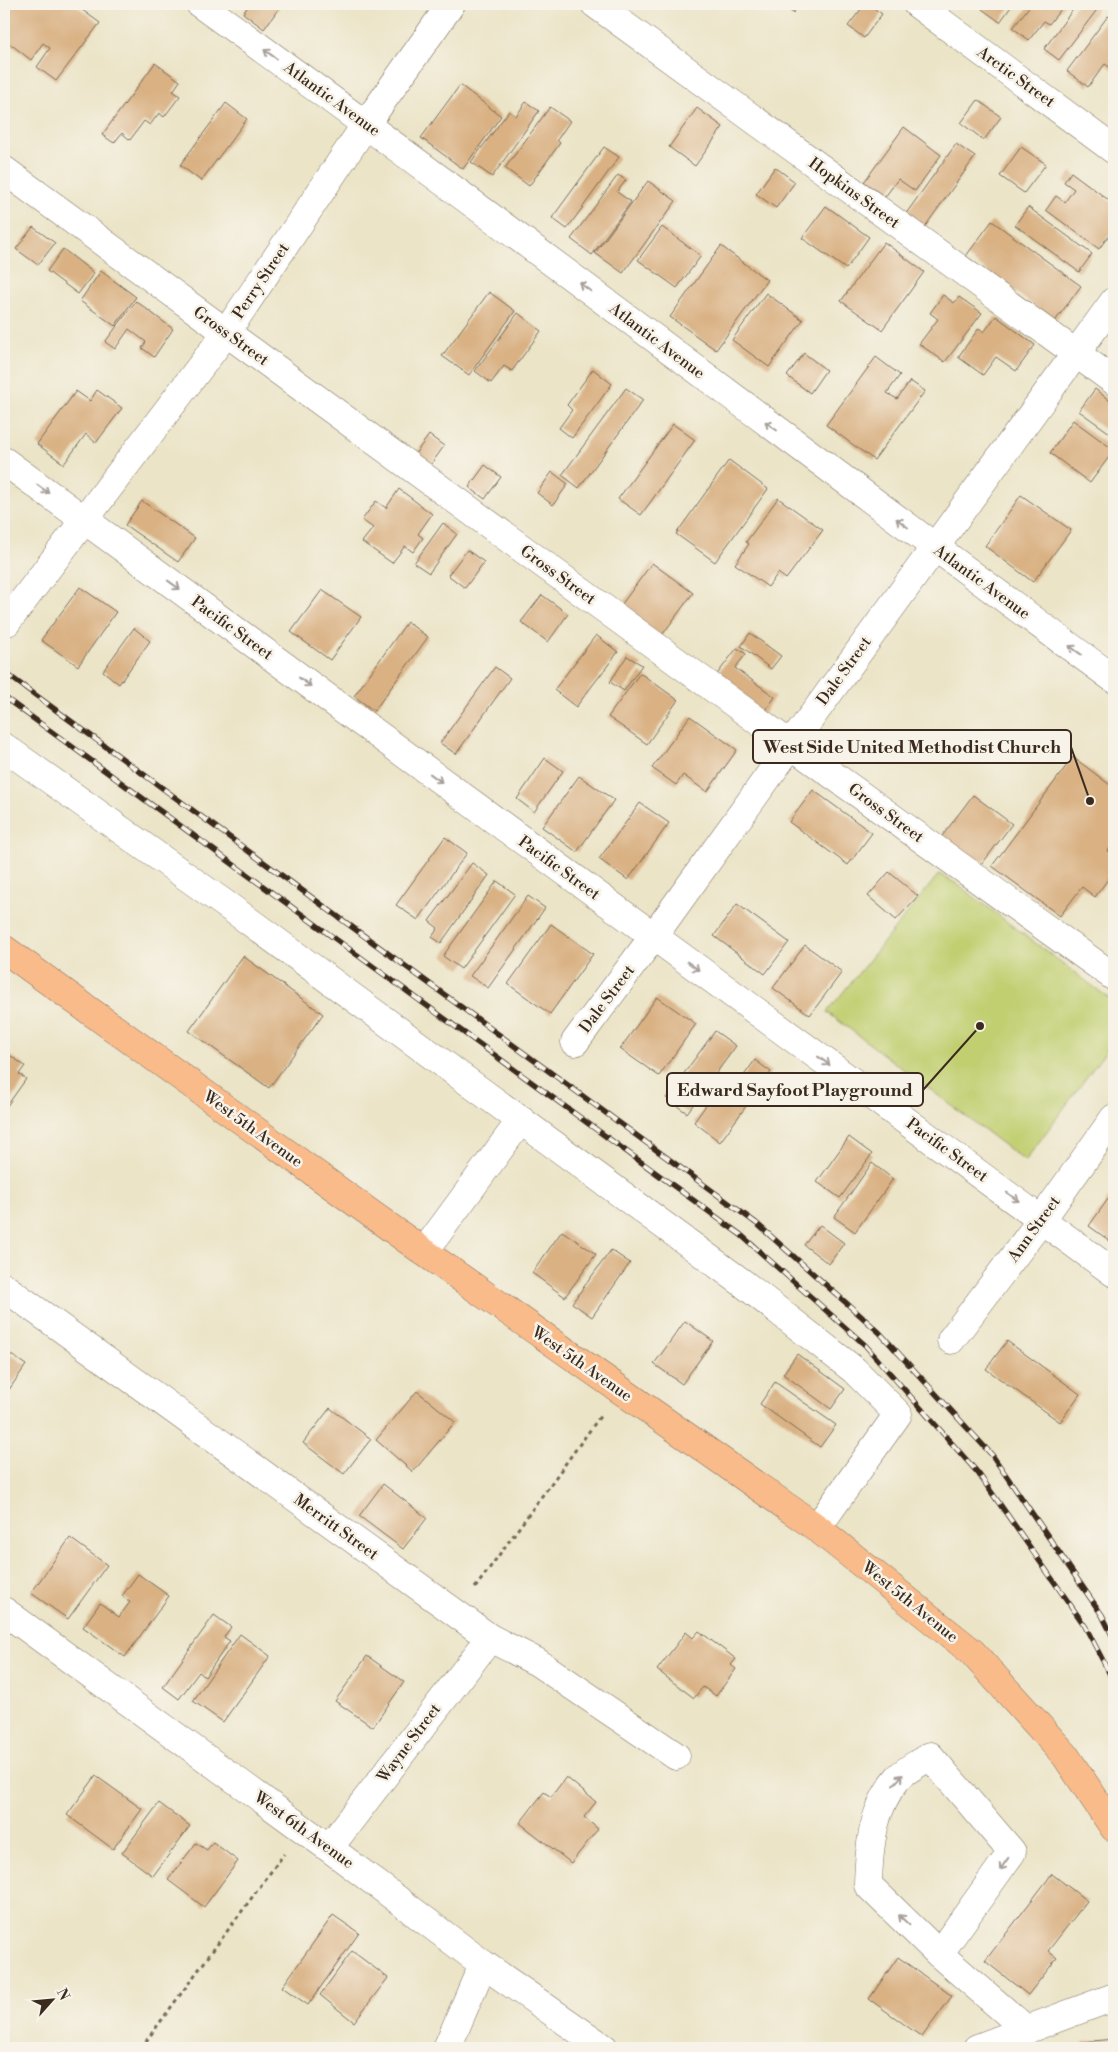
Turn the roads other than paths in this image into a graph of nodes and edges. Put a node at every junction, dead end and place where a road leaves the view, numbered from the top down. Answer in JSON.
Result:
{"nodes":[{"id":1,"x":200,"y":4,"type":"edge"},
{"id":2,"x":451,"y":4,"type":"edge"},
{"id":3,"x":595,"y":4,"type":"edge"},
{"id":4,"x":917,"y":4,"type":"edge"},
{"id":5,"x":366,"y":124,"type":"junction"},
{"id":6,"x":1114,"y":150,"type":"edge"},
{"id":7,"x":4,"y":170,"type":"edge"},
{"id":8,"x":1114,"y":301,"type":"edge"},
{"id":9,"x":226,"y":333,"type":"junction"},
{"id":10,"x":1076,"y":354,"type":"junction"},
{"id":11,"x":1114,"y":381,"type":"edge"},
{"id":12,"x":4,"y":461,"type":"edge"},
{"id":13,"x":84,"y":519,"type":"junction"},
{"id":14,"x":934,"y":547,"type":"junction"},
{"id":15,"x":7,"y":622,"type":"dead end"},
{"id":16,"x":1114,"y":679,"type":"edge"},
{"id":17,"x":791,"y":745,"type":"junction"},
{"id":18,"x":4,"y":747,"type":"edge"},
{"id":19,"x":653,"y":937,"type":"junction"},
{"id":20,"x":4,"y":949,"type":"edge"},
{"id":21,"x":1114,"y":977,"type":"edge"},
{"id":22,"x":575,"y":1042,"type":"dead end"},
{"id":23,"x":1114,"y":1118,"type":"edge"},
{"id":24,"x":521,"y":1120,"type":"junction"},
{"id":25,"x":1042,"y":1219,"type":"junction"},
{"id":26,"x":424,"y":1252,"type":"junction"},
{"id":27,"x":1114,"y":1273,"type":"edge"},
{"id":28,"x":4,"y":1287,"type":"edge"},
{"id":29,"x":951,"y":1340,"type":"dead end"},
{"id":30,"x":817,"y":1528,"type":"junction"},
{"id":31,"x":4,"y":1611,"type":"edge"},
{"id":32,"x":490,"y":1638,"type":"junction"},
{"id":33,"x":676,"y":1756,"type":"dead end"},
{"id":34,"x":1114,"y":1828,"type":"edge"},
{"id":35,"x":329,"y":1848,"type":"junction"},
{"id":36,"x":939,"y":1954,"type":"junction"},
{"id":37,"x":484,"y":1964,"type":"junction"},
{"id":38,"x":1114,"y":1997,"type":"edge"},
{"id":39,"x":1027,"y":2030,"type":"junction"},
{"id":40,"x":447,"y":2048,"type":"edge"},
{"id":41,"x":604,"y":2048,"type":"edge"},
{"id":42,"x":977,"y":2048,"type":"edge"}],
"edges":[{"from":5,"to":1,"type":"street","name":"Atlantic Avenue","one_way":true},
{"from":2,"to":5,"type":"street","name":"Perry Street"},
{"from":3,"to":10,"type":"street","name":"Hopkins Street"},
{"from":4,"to":6,"type":"street","name":"Arctic Street"},
{"from":5,"to":9,"type":"street","name":"Perry Street"},
{"from":14,"to":5,"type":"street","name":"Atlantic Avenue","one_way":true},
{"from":7,"to":9,"type":"street","name":"Gross Street"},
{"from":8,"to":10,"type":"street","name":"Dale Street"},
{"from":9,"to":13,"type":"street","name":"Perry Street"},
{"from":9,"to":17,"type":"street","name":"Gross Street"},
{"from":10,"to":11,"type":"street","name":"Hopkins Street"},
{"from":10,"to":14,"type":"street","name":"Dale Street"},
{"from":12,"to":13,"type":"street","name":"Pacific Street","one_way":true},
{"from":13,"to":15,"type":"street","name":"Perry Street"},
{"from":13,"to":19,"type":"street","name":"Pacific Street","one_way":true},
{"from":16,"to":14,"type":"street","name":"Atlantic Avenue","one_way":true},
{"from":14,"to":17,"type":"street","name":"Dale Street"},
{"from":17,"to":19,"type":"street","name":"Dale Street"},
{"from":17,"to":21,"type":"street","name":"Gross Street"},
{"from":18,"to":24,"type":"street"},
{"from":19,"to":22,"type":"street","name":"Dale Street"},
{"from":19,"to":25,"type":"street","name":"Pacific Street","one_way":true},
{"from":20,"to":26,"type":"main road","name":"West 5th Avenue"},
{"from":23,"to":25,"type":"street","name":"Ann Street"},
{"from":24,"to":26,"type":"street"},
{"from":24,"to":30,"type":"street"},
{"from":25,"to":27,"type":"street","name":"Pacific Street"},
{"from":25,"to":29,"type":"street","name":"Ann Street"},
{"from":26,"to":30,"type":"main road","name":"West 5th Avenue"},
{"from":28,"to":32,"type":"street","name":"Merritt Street"},
{"from":30,"to":34,"type":"main road","name":"West 5th Avenue"},
{"from":31,"to":35,"type":"street","name":"West 6th Avenue"},
{"from":32,"to":33,"type":"street","name":"Merritt Street"},
{"from":32,"to":35,"type":"street","name":"Wayne Street"},
{"from":35,"to":37,"type":"street","name":"West 6th Avenue"},
{"from":36,"to":36,"type":"street","one_way":true},
{"from":36,"to":39,"type":"street"},
{"from":37,"to":40,"type":"street"},
{"from":37,"to":41,"type":"street","name":"West 6th Avenue"},
{"from":38,"to":39,"type":"street"},
{"from":39,"to":42,"type":"street"}]}
